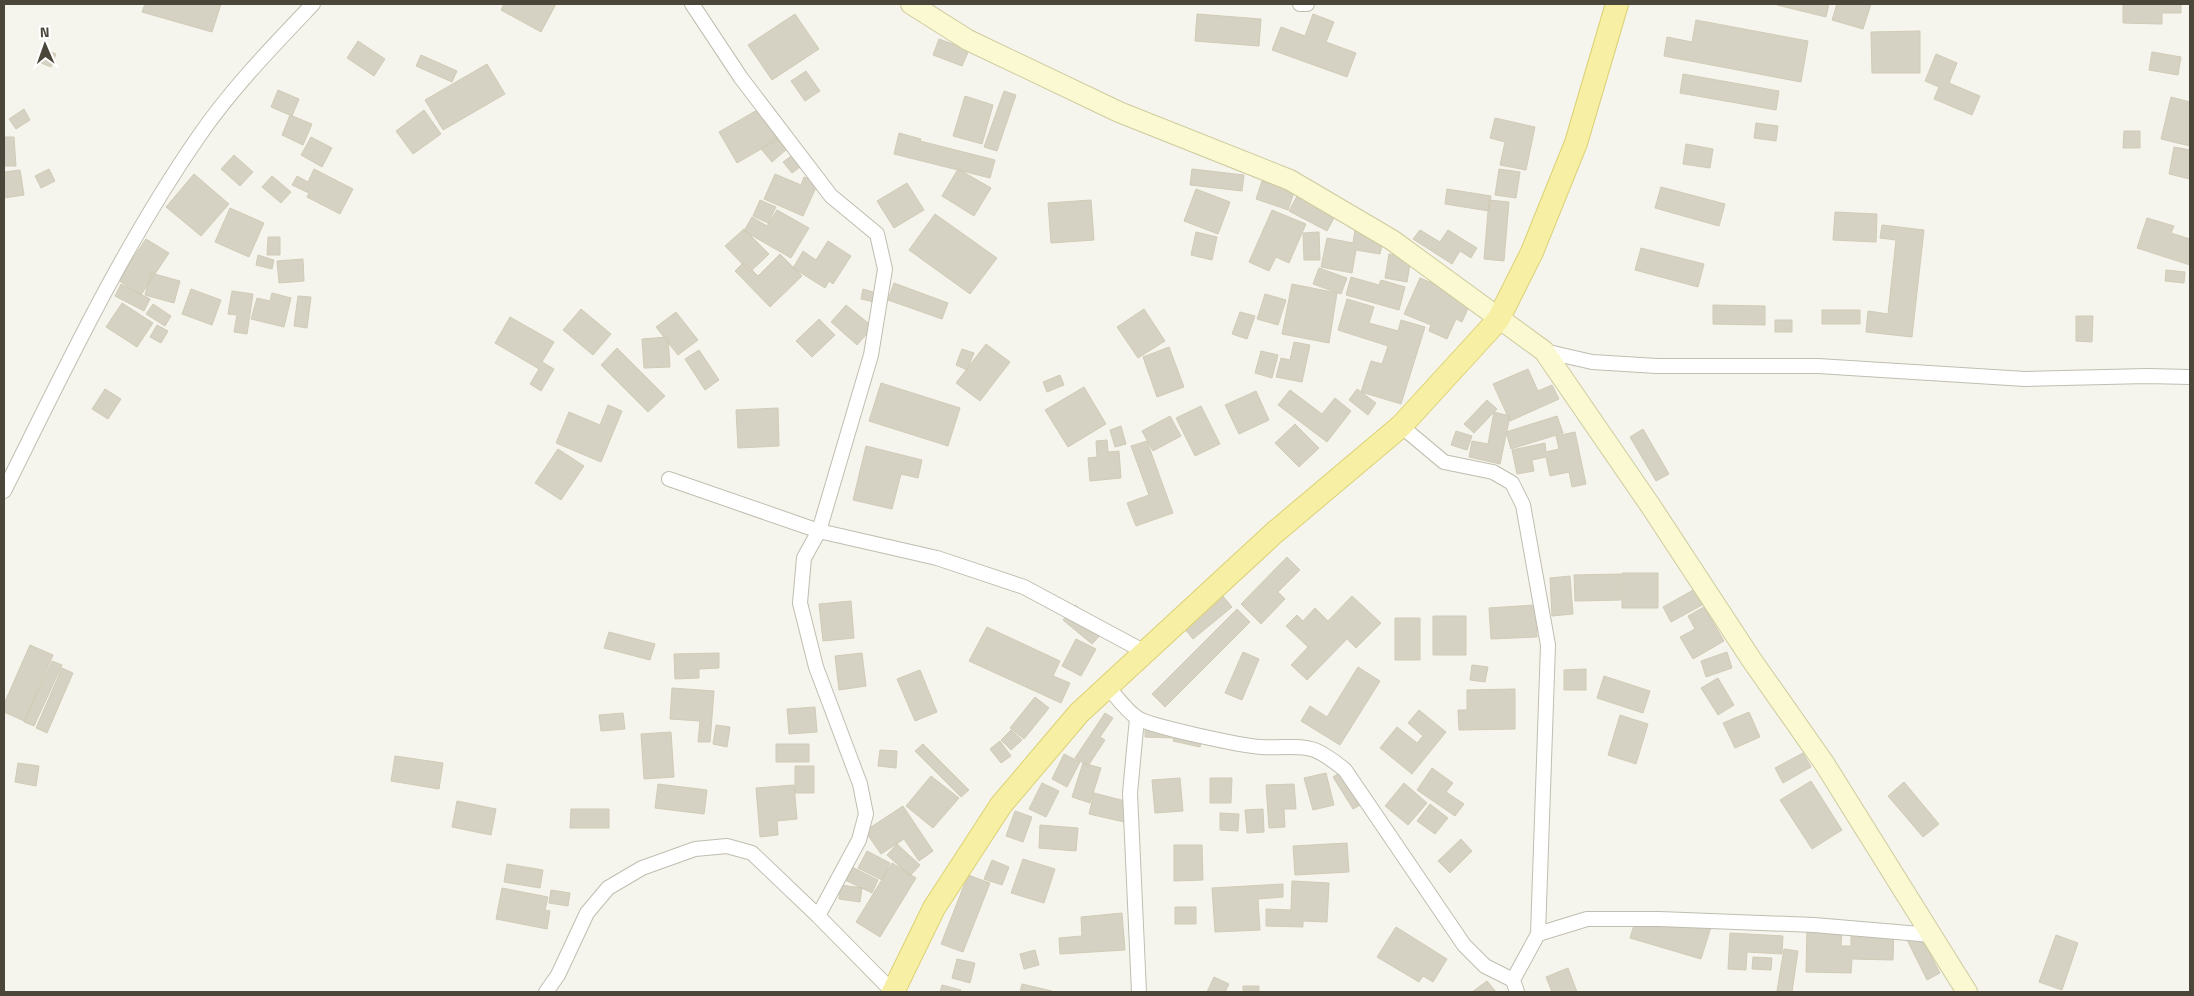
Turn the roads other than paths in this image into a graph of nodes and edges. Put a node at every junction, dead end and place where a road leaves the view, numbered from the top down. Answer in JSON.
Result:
{"nodes":[{"id":1,"x":313,"y":4,"type":"edge"},
{"id":2,"x":692,"y":4,"type":"edge"},
{"id":3,"x":911,"y":4,"type":"edge"},
{"id":4,"x":1300,"y":4,"type":"edge"},
{"id":5,"x":1307,"y":4,"type":"edge"},
{"id":6,"x":1618,"y":4,"type":"edge"},
{"id":7,"x":1498,"y":320,"type":"junction"},
{"id":8,"x":1544,"y":351,"type":"junction"},
{"id":9,"x":2190,"y":377,"type":"edge"},
{"id":10,"x":1401,"y":426,"type":"junction"},
{"id":11,"x":669,"y":479,"type":"dead end"},
{"id":12,"x":4,"y":491,"type":"edge"},
{"id":13,"x":819,"y":531,"type":"junction"},
{"id":14,"x":1145,"y":652,"type":"junction"},
{"id":15,"x":1107,"y":686,"type":"junction"},
{"id":16,"x":1137,"y":718,"type":"junction"},
{"id":17,"x":818,"y":916,"type":"junction"},
{"id":18,"x":1538,"y":934,"type":"junction"},
{"id":19,"x":1932,"y":935,"type":"junction"},
{"id":20,"x":1515,"y":986,"type":"edge"},
{"id":21,"x":546,"y":992,"type":"edge"},
{"id":22,"x":892,"y":992,"type":"edge"},
{"id":23,"x":1139,"y":992,"type":"edge"},
{"id":24,"x":1967,"y":992,"type":"edge"}],
"edges":[{"from":1,"to":12,"type":"street"},
{"from":2,"to":13,"type":"street"},
{"from":3,"to":7,"type":"street"},
{"from":4,"to":5,"type":"street"},
{"from":6,"to":7,"type":"main road"},
{"from":7,"to":8,"type":"street"},
{"from":7,"to":10,"type":"main road"},
{"from":8,"to":9,"type":"street"},
{"from":8,"to":19,"type":"street"},
{"from":10,"to":14,"type":"main road"},
{"from":10,"to":18,"type":"street"},
{"from":11,"to":13,"type":"street"},
{"from":13,"to":14,"type":"street"},
{"from":13,"to":17,"type":"street"},
{"from":14,"to":15,"type":"main road"},
{"from":15,"to":16,"type":"street"},
{"from":15,"to":22,"type":"main road"},
{"from":16,"to":20,"type":"street"},
{"from":16,"to":23,"type":"street"},
{"from":17,"to":21,"type":"street"},
{"from":17,"to":22,"type":"street"},
{"from":18,"to":19,"type":"street"},
{"from":18,"to":20,"type":"street"},
{"from":19,"to":24,"type":"street"}]}
